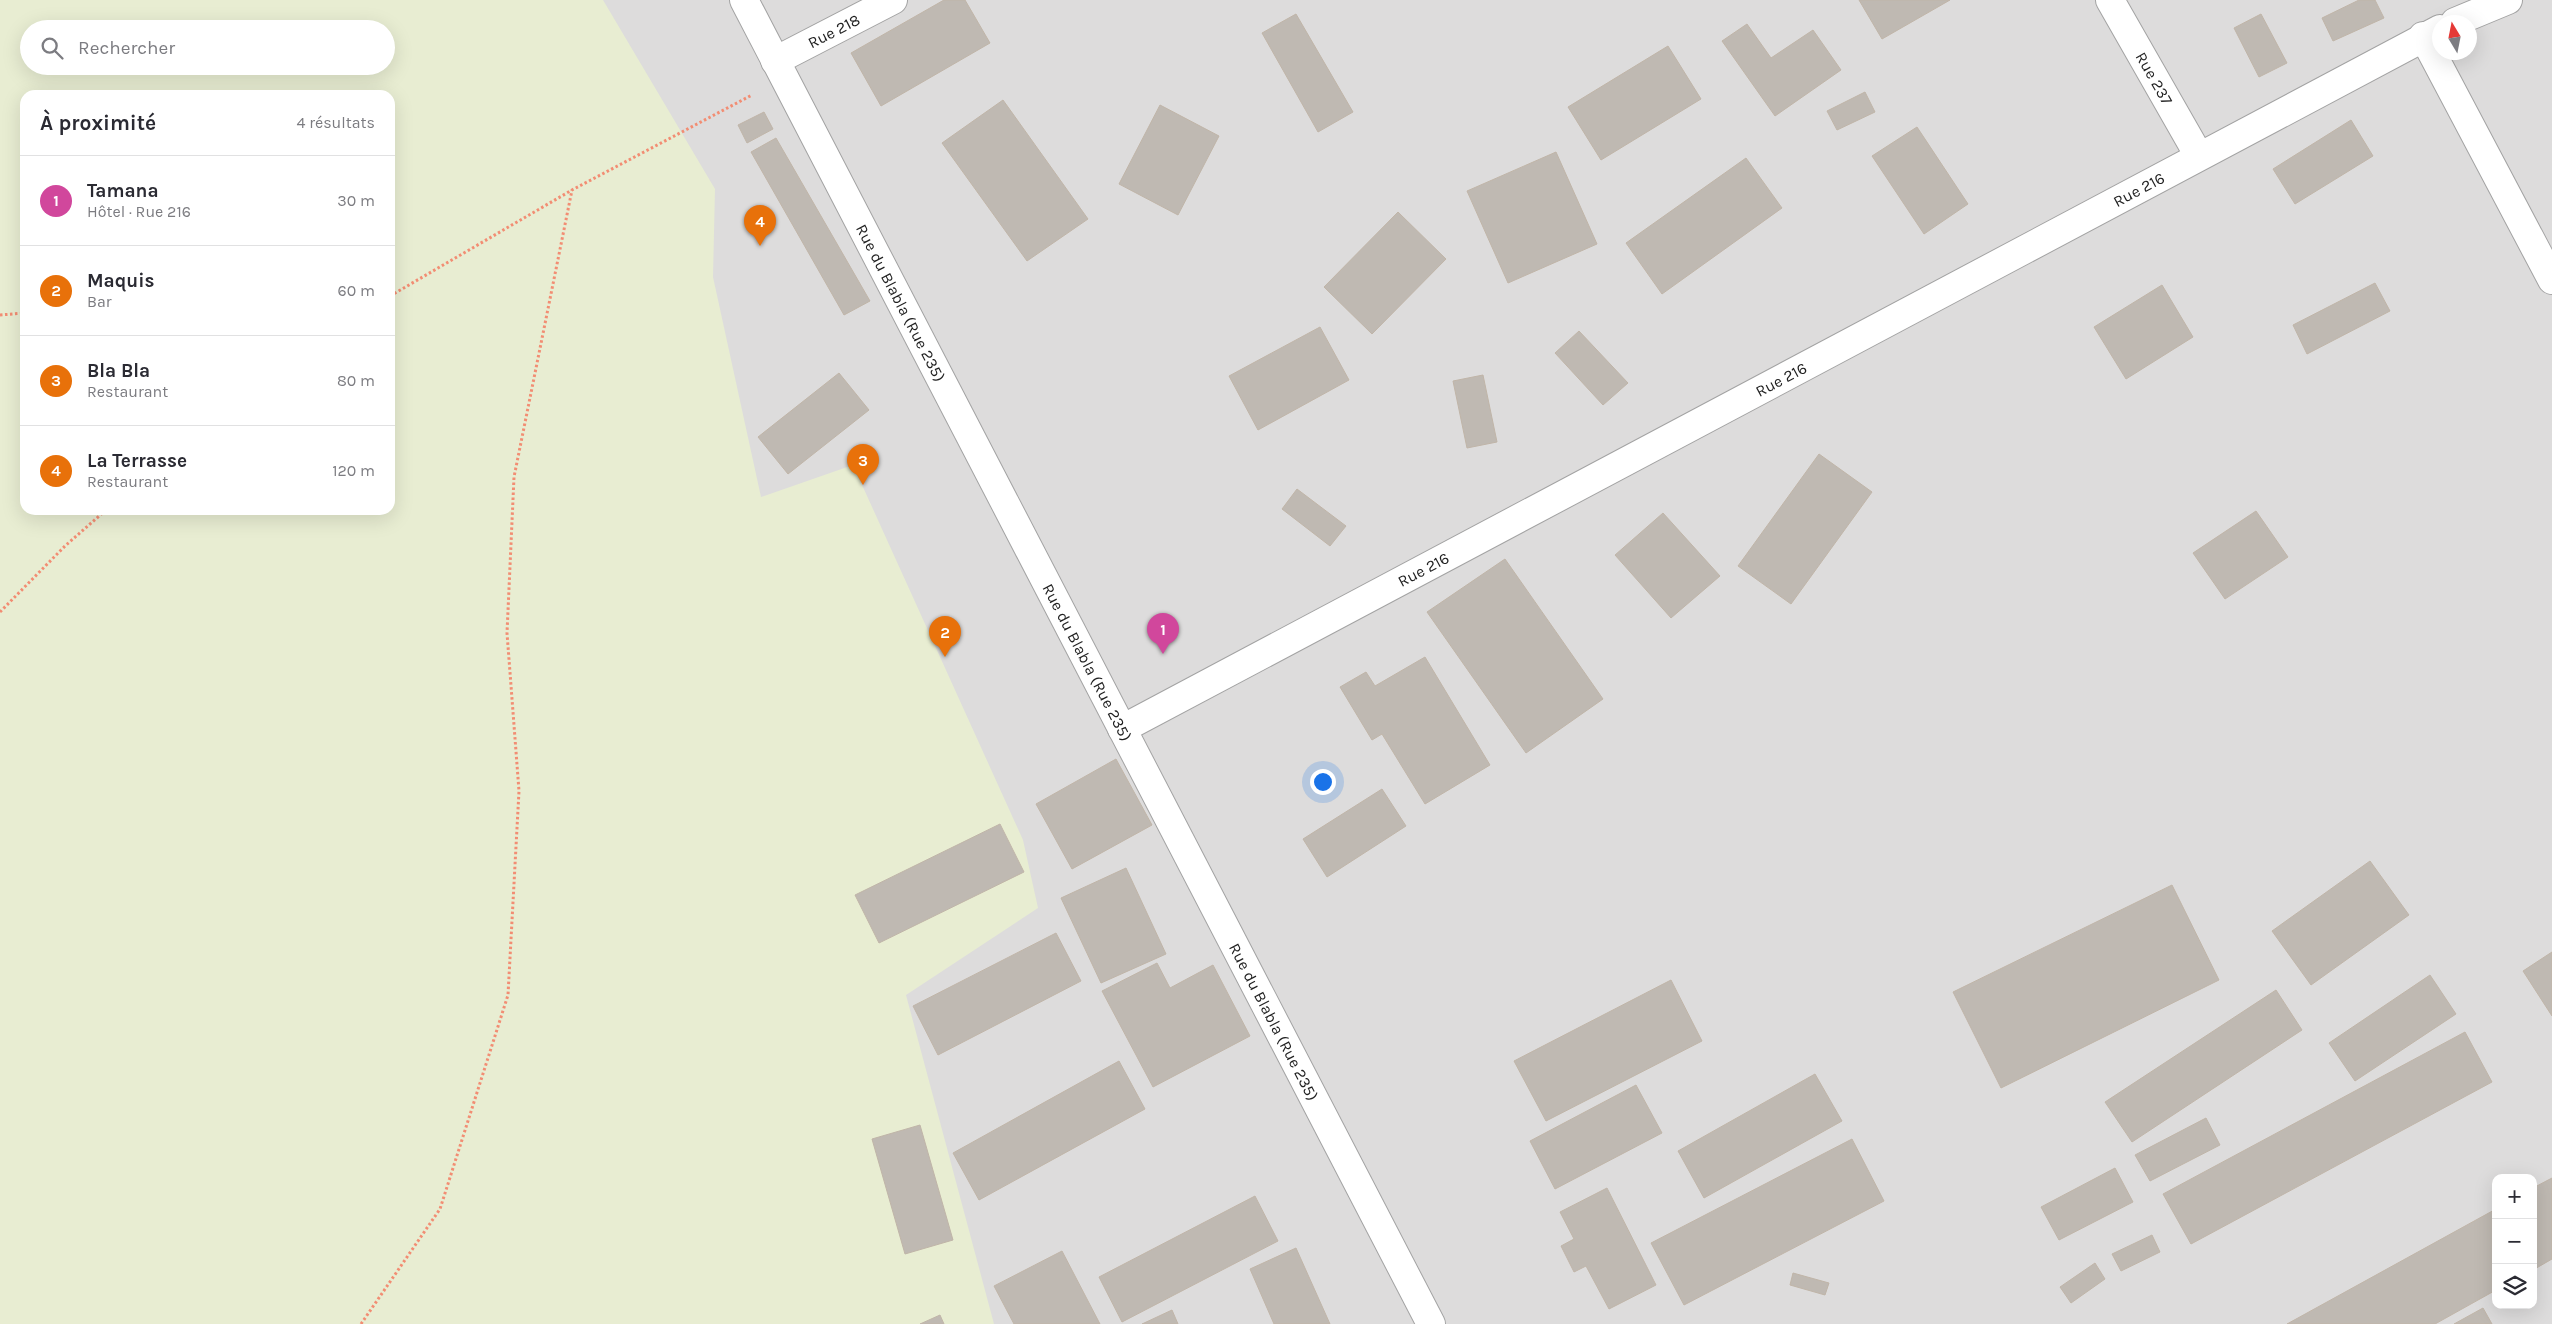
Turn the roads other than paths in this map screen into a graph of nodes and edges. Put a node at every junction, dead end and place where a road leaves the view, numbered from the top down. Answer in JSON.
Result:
{"nodes":[{"id":1,"x":744,"y":0,"type":"edge"},
{"id":2,"x":893,"y":0,"type":"edge"},
{"id":3,"x":2110,"y":0,"type":"edge"},
{"id":4,"x":2508,"y":0,"type":"edge"},
{"id":5,"x":2472,"y":15,"type":"edge"},
{"id":6,"x":2431,"y":33,"type":"edge"},
{"id":7,"x":780,"y":69,"type":"junction"},
{"id":8,"x":2199,"y":156,"type":"junction"},
{"id":9,"x":2552,"y":280,"type":"edge"},
{"id":10,"x":1122,"y":728,"type":"junction"},
{"id":11,"x":1431,"y":1324,"type":"edge"}],
"edges":[{"from":1,"to":7,"type":"street","name":"Rue du Blabla (Rue 235)"},
{"from":2,"to":7,"type":"street","name":"Rue 218"},
{"from":3,"to":8,"type":"street","name":"Rue 237"},
{"from":4,"to":5,"type":"street"},
{"from":6,"to":8,"type":"street","name":"Rue 216"},
{"from":6,"to":9,"type":"street"},
{"from":7,"to":10,"type":"street","name":"Rue du Blabla (Rue 235)"},
{"from":8,"to":10,"type":"street","name":"Rue 216"},
{"from":10,"to":11,"type":"street","name":"Rue du Blabla (Rue 235)"}]}
